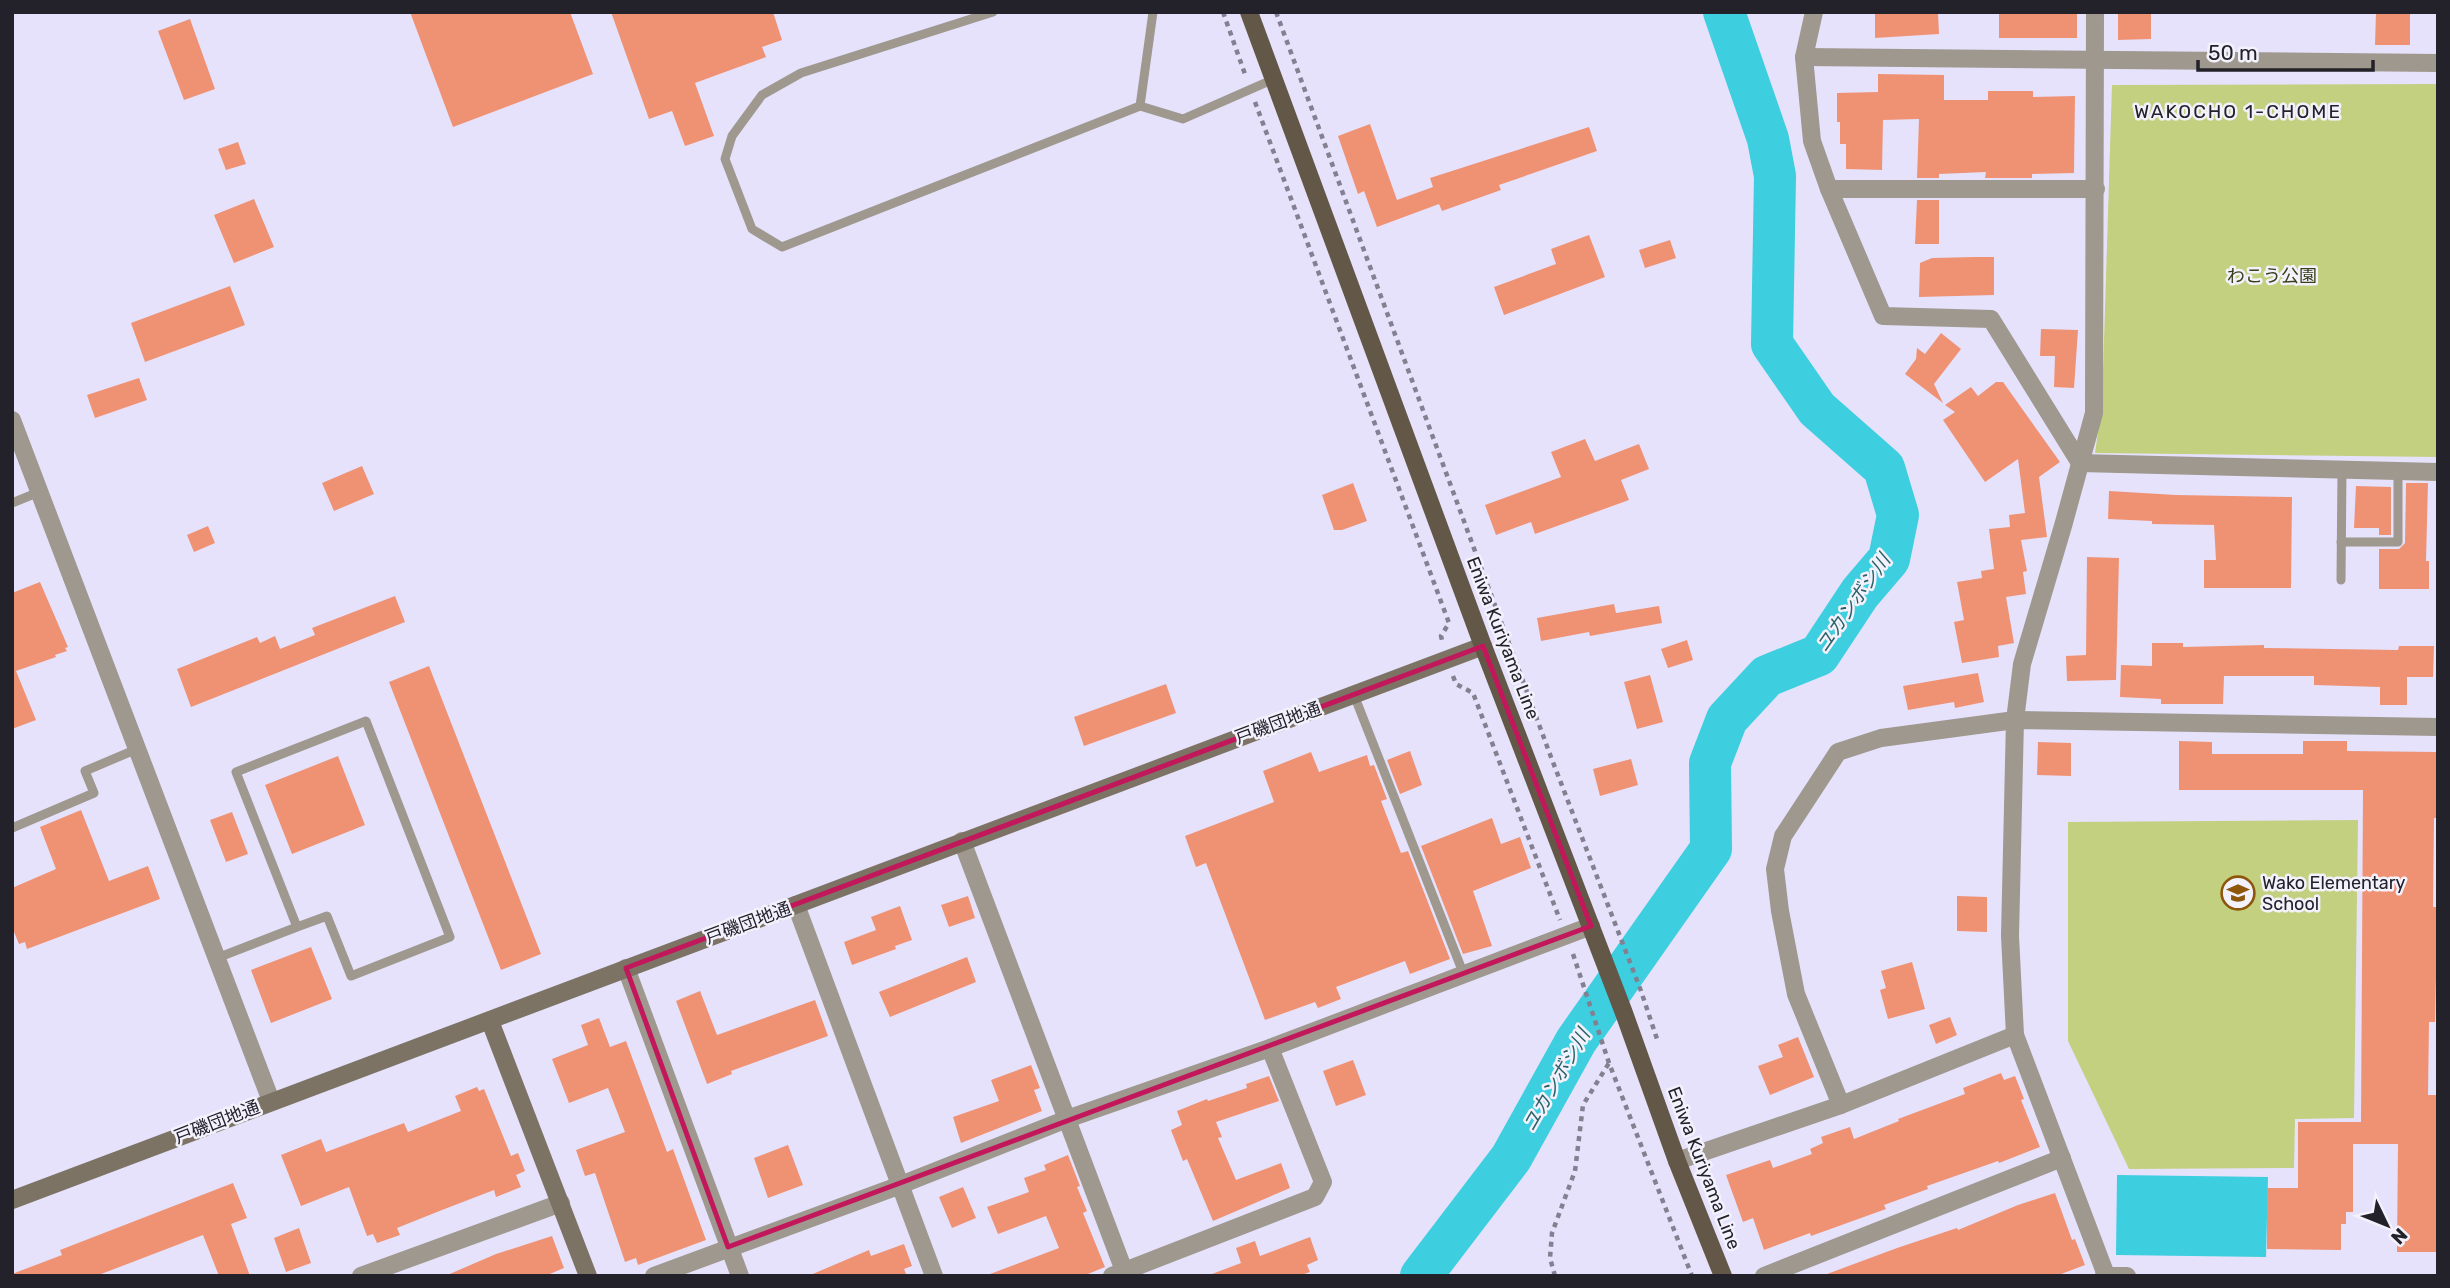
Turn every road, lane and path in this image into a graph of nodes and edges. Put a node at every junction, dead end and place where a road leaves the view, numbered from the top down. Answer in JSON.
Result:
{"nodes":[{"id":1,"x":993,"y":12,"type":"edge"},
{"id":2,"x":1153,"y":12,"type":"edge"},
{"id":3,"x":1223,"y":12,"type":"edge"},
{"id":4,"x":1249,"y":12,"type":"edge"},
{"id":5,"x":1276,"y":12,"type":"edge"},
{"id":6,"x":1814,"y":12,"type":"edge"},
{"id":7,"x":2095,"y":12,"type":"edge"},
{"id":8,"x":1804,"y":57,"type":"junction"},
{"id":9,"x":2094,"y":60,"type":"junction"},
{"id":10,"x":2438,"y":63,"type":"edge"},
{"id":11,"x":1274,"y":79,"type":"junction"},
{"id":12,"x":1251,"y":89,"type":"junction"},
{"id":13,"x":1140,"y":106,"type":"junction"},
{"id":14,"x":1829,"y":189,"type":"junction"},
{"id":15,"x":2096,"y":189,"type":"junction"},
{"id":16,"x":12,"y":421,"type":"edge"},
{"id":17,"x":2080,"y":463,"type":"junction"},
{"id":18,"x":2342,"y":469,"type":"junction"},
{"id":19,"x":2398,"y":471,"type":"junction"},
{"id":20,"x":2438,"y":471,"type":"edge"},
{"id":21,"x":39,"y":492,"type":"junction"},
{"id":22,"x":12,"y":503,"type":"edge"},
{"id":23,"x":2342,"y":542,"type":"junction"},
{"id":24,"x":2341,"y":580,"type":"dead end"},
{"id":25,"x":1483,"y":646,"type":"junction"},
{"id":26,"x":1448,"y":660,"type":"junction"},
{"id":27,"x":1354,"y":695,"type":"junction"},
{"id":28,"x":2015,"y":720,"type":"junction"},
{"id":29,"x":2438,"y":727,"type":"edge"},
{"id":30,"x":137,"y":749,"type":"junction"},
{"id":31,"x":12,"y":828,"type":"edge"},
{"id":32,"x":961,"y":841,"type":"junction"},
{"id":33,"x":796,"y":905,"type":"junction"},
{"id":34,"x":297,"y":927,"type":"junction"},
{"id":35,"x":1593,"y":933,"type":"junction"},
{"id":36,"x":1566,"y":936,"type":"junction"},
{"id":37,"x":217,"y":958,"type":"junction"},
{"id":38,"x":1577,"y":965,"type":"dead end"},
{"id":39,"x":626,"y":968,"type":"junction"},
{"id":40,"x":1464,"y":975,"type":"junction"},
{"id":41,"x":1641,"y":991,"type":"dead end"},
{"id":42,"x":490,"y":1021,"type":"junction"},
{"id":43,"x":2015,"y":1035,"type":"junction"},
{"id":44,"x":1270,"y":1048,"type":"junction"},
{"id":45,"x":1609,"y":1063,"type":"junction"},
{"id":46,"x":271,"y":1101,"type":"junction"},
{"id":47,"x":1841,"y":1105,"type":"junction"},
{"id":48,"x":1067,"y":1119,"type":"junction"},
{"id":49,"x":2062,"y":1158,"type":"junction"},
{"id":50,"x":1677,"y":1161,"type":"junction"},
{"id":51,"x":898,"y":1185,"type":"junction"},
{"id":52,"x":12,"y":1200,"type":"edge"},
{"id":53,"x":561,"y":1203,"type":"junction"},
{"id":54,"x":728,"y":1247,"type":"junction"},
{"id":55,"x":1121,"y":1274,"type":"edge"},
{"id":56,"x":2105,"y":1275,"type":"edge"},
{"id":57,"x":361,"y":1276,"type":"edge"},
{"id":58,"x":588,"y":1276,"type":"edge"},
{"id":59,"x":654,"y":1276,"type":"edge"},
{"id":60,"x":740,"y":1276,"type":"edge"},
{"id":61,"x":934,"y":1276,"type":"edge"},
{"id":62,"x":1555,"y":1276,"type":"edge"},
{"id":63,"x":1692,"y":1276,"type":"edge"},
{"id":64,"x":1723,"y":1276,"type":"edge"},
{"id":65,"x":1764,"y":1276,"type":"edge"},
{"id":66,"x":2127,"y":1276,"type":"edge"}],
"edges":[{"from":1,"to":13,"type":"lane"},
{"from":2,"to":13,"type":"lane"},
{"from":3,"to":12,"type":"path"},
{"from":4,"to":11,"type":"main road","name":"Eniwa Kuriyama Line"},
{"from":5,"to":41,"type":"path"},
{"from":6,"to":8,"type":"street"},
{"from":7,"to":9,"type":"street"},
{"from":8,"to":9,"type":"street"},
{"from":8,"to":14,"type":"street"},
{"from":9,"to":10,"type":"street"},
{"from":9,"to":15,"type":"street"},
{"from":11,"to":12,"type":"lane"},
{"from":11,"to":25,"type":"main road","name":"Eniwa Kuriyama Line"},
{"from":12,"to":13,"type":"lane"},
{"from":12,"to":26,"type":"path"},
{"from":14,"to":15,"type":"street"},
{"from":14,"to":17,"type":"street"},
{"from":15,"to":17,"type":"street"},
{"from":16,"to":21,"type":"street"},
{"from":17,"to":18,"type":"street"},
{"from":17,"to":28,"type":"street"},
{"from":18,"to":19,"type":"street"},
{"from":18,"to":23,"type":"lane"},
{"from":19,"to":20,"type":"street"},
{"from":19,"to":23,"type":"lane"},
{"from":21,"to":22,"type":"lane"},
{"from":21,"to":30,"type":"street"},
{"from":23,"to":24,"type":"lane"},
{"from":25,"to":26,"type":"street","name":"戸磯団地通"},
{"from":25,"to":35,"type":"main road","name":"Eniwa Kuriyama Line"},
{"from":26,"to":27,"type":"street","name":"戸磯団地通"},
{"from":26,"to":36,"type":"path"},
{"from":27,"to":32,"type":"street","name":"戸磯団地通"},
{"from":27,"to":40,"type":"lane"},
{"from":28,"to":29,"type":"street"},
{"from":28,"to":43,"type":"street"},
{"from":28,"to":47,"type":"street"},
{"from":30,"to":31,"type":"lane"},
{"from":30,"to":37,"type":"street"},
{"from":32,"to":33,"type":"street","name":"戸磯団地通"},
{"from":32,"to":48,"type":"street"},
{"from":33,"to":39,"type":"street","name":"戸磯団地通"},
{"from":33,"to":51,"type":"street"},
{"from":34,"to":34,"type":"lane"},
{"from":34,"to":37,"type":"lane"},
{"from":35,"to":36,"type":"street"},
{"from":35,"to":50,"type":"main road","name":"Eniwa Kuriyama Line"},
{"from":36,"to":40,"type":"street"},
{"from":37,"to":46,"type":"street"},
{"from":38,"to":45,"type":"path"},
{"from":39,"to":42,"type":"street","name":"戸磯団地通"},
{"from":39,"to":54,"type":"street"},
{"from":40,"to":44,"type":"street"},
{"from":42,"to":46,"type":"street","name":"戸磯団地通"},
{"from":42,"to":53,"type":"street"},
{"from":43,"to":47,"type":"street"},
{"from":43,"to":49,"type":"street"},
{"from":44,"to":48,"type":"street"},
{"from":44,"to":55,"type":"street"},
{"from":45,"to":62,"type":"path"},
{"from":45,"to":63,"type":"path"},
{"from":46,"to":52,"type":"street","name":"戸磯団地通"},
{"from":47,"to":50,"type":"street"},
{"from":48,"to":51,"type":"street"},
{"from":48,"to":55,"type":"street"},
{"from":49,"to":56,"type":"street"},
{"from":49,"to":65,"type":"street"},
{"from":50,"to":64,"type":"main road","name":"Eniwa Kuriyama Line"},
{"from":51,"to":54,"type":"street"},
{"from":51,"to":61,"type":"street"},
{"from":53,"to":57,"type":"street"},
{"from":53,"to":58,"type":"street"},
{"from":54,"to":59,"type":"street"},
{"from":54,"to":60,"type":"street"},
{"from":56,"to":66,"type":"street"}]}
